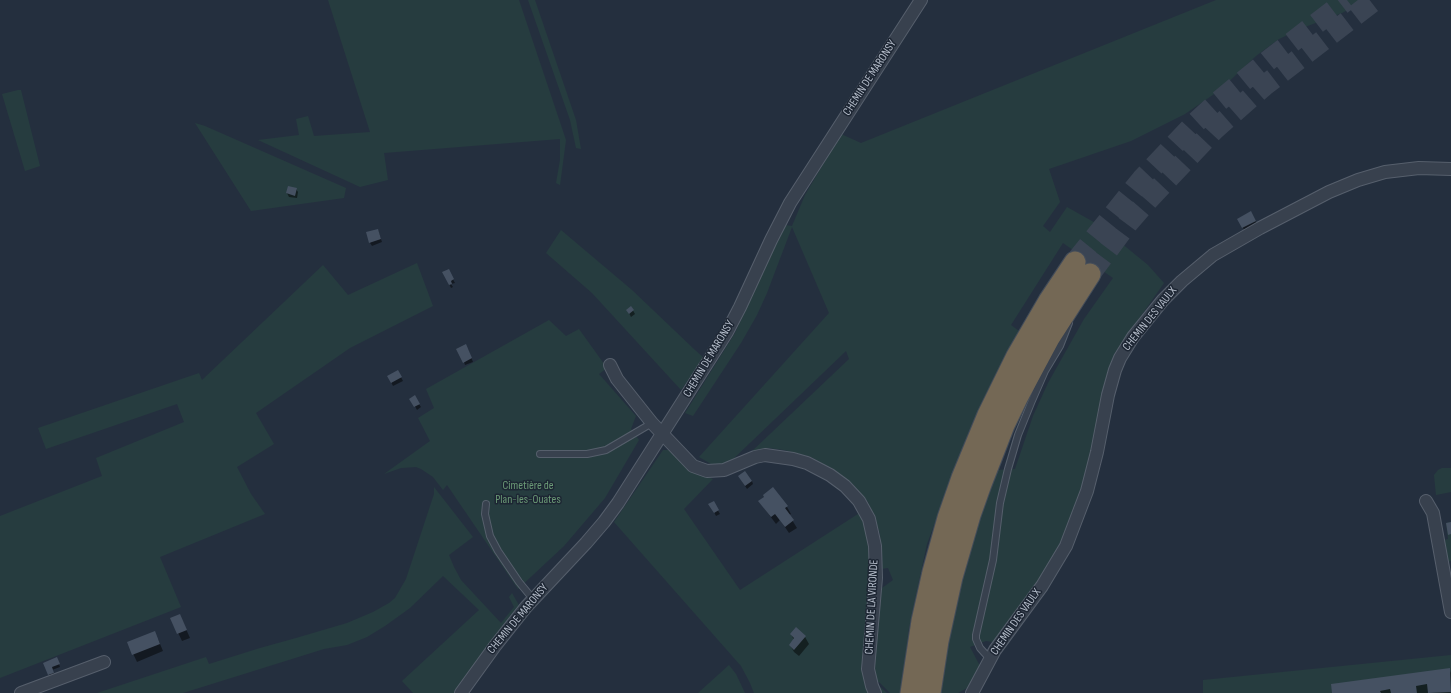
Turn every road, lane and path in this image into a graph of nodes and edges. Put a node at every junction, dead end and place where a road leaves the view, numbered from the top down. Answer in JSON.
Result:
{"nodes":[{"id":1,"x":921,"y":0,"type":"edge"},
{"id":2,"x":1451,"y":169,"type":"edge"},
{"id":3,"x":1083,"y":268,"type":"junction"},
{"id":4,"x":1075,"y":310,"type":"dead end"},
{"id":5,"x":1072,"y":318,"type":"dead end"},
{"id":6,"x":610,"y":365,"type":"dead end"},
{"id":7,"x":652,"y":423,"type":"junction"},
{"id":8,"x":662,"y":435,"type":"junction"},
{"id":9,"x":540,"y":454,"type":"dead end"},
{"id":10,"x":1426,"y":501,"type":"dead end"},
{"id":11,"x":486,"y":504,"type":"dead end"},
{"id":12,"x":533,"y":600,"type":"junction"},
{"id":13,"x":1451,"y":612,"type":"edge"},
{"id":14,"x":990,"y":659,"type":"junction"},
{"id":15,"x":104,"y":662,"type":"dead end"},
{"id":16,"x":21,"y":693,"type":"edge"},
{"id":17,"x":461,"y":693,"type":"edge"},
{"id":18,"x":875,"y":693,"type":"edge"},
{"id":19,"x":910,"y":693,"type":"edge"},
{"id":20,"x":930,"y":693,"type":"edge"},
{"id":21,"x":972,"y":693,"type":"edge"}],
"edges":[{"from":1,"to":8,"type":"street","name":"CHEMIN DE MARONSY"},
{"from":2,"to":14,"type":"street","name":"CHEMIN DES VAULX"},
{"from":3,"to":4,"type":"lane"},
{"from":3,"to":19,"type":"highway"},
{"from":3,"to":20,"type":"highway"},
{"from":5,"to":14,"type":"lane"},
{"from":6,"to":7,"type":"street","name":"CHEMIN DE LA VIRONDE"},
{"from":7,"to":8,"type":"street","name":"CHEMIN DE LA VIRONDE"},
{"from":7,"to":9,"type":"lane"},
{"from":8,"to":12,"type":"street","name":"CHEMIN DE MARONSY"},
{"from":8,"to":18,"type":"street","name":"CHEMIN DE LA VIRONDE"},
{"from":10,"to":13,"type":"street"},
{"from":11,"to":12,"type":"lane"},
{"from":12,"to":17,"type":"street","name":"CHEMIN DE MARONSY"},
{"from":14,"to":21,"type":"street","name":"CHEMIN DES VAULX"},
{"from":15,"to":16,"type":"street"}]}
